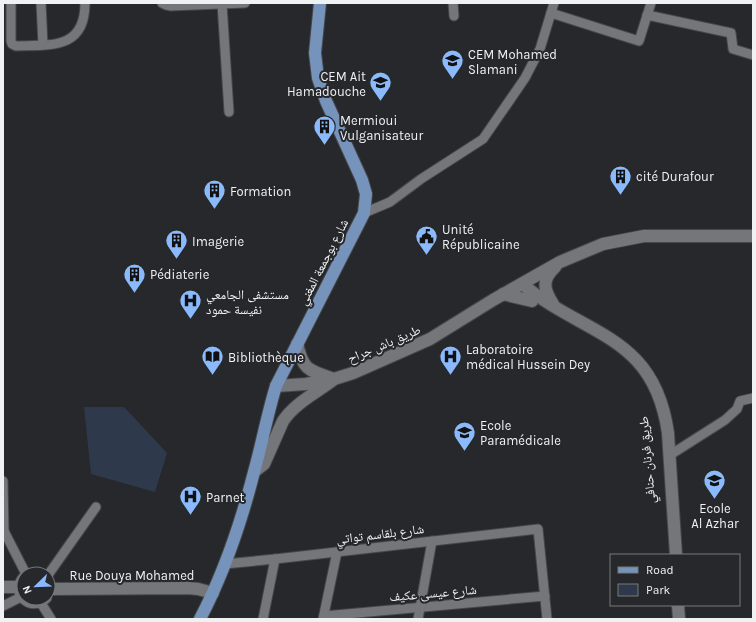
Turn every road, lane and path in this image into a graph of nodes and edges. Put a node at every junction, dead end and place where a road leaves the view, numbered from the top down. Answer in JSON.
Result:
{"nodes":[{"id":1,"x":11,"y":3,"type":"edge"},
{"id":2,"x":41,"y":3,"type":"edge"},
{"id":3,"x":85,"y":3,"type":"edge"},
{"id":4,"x":162,"y":3,"type":"edge"},
{"id":5,"x":245,"y":3,"type":"edge"},
{"id":6,"x":320,"y":3,"type":"edge"},
{"id":7,"x":453,"y":3,"type":"edge"},
{"id":8,"x":548,"y":3,"type":"edge"},
{"id":9,"x":554,"y":3,"type":"edge"},
{"id":10,"x":651,"y":3,"type":"edge"},
{"id":11,"x":222,"y":4,"type":"edge"},
{"id":12,"x":551,"y":12,"type":"junction"},
{"id":13,"x":647,"y":14,"type":"junction"},
{"id":14,"x":454,"y":16,"type":"dead end"},
{"id":15,"x":43,"y":45,"type":"junction"},
{"id":16,"x":753,"y":56,"type":"edge"},
{"id":17,"x":229,"y":112,"type":"dead end"},
{"id":18,"x":364,"y":213,"type":"junction"},
{"id":19,"x":753,"y":236,"type":"edge"},
{"id":20,"x":560,"y":262,"type":"junction"},
{"id":21,"x":518,"y":286,"type":"junction"},
{"id":22,"x":498,"y":297,"type":"junction"},
{"id":23,"x":532,"y":301,"type":"junction"},
{"id":24,"x":554,"y":305,"type":"junction"},
{"id":25,"x":297,"y":344,"type":"junction"},
{"id":26,"x":334,"y":379,"type":"junction"},
{"id":27,"x":276,"y":386,"type":"junction"},
{"id":28,"x":753,"y":398,"type":"edge"},
{"id":29,"x":670,"y":455,"type":"junction"},
{"id":30,"x":255,"y":472,"type":"junction"},
{"id":31,"x":3,"y":481,"type":"edge"},
{"id":32,"x":96,"y":507,"type":"dead end"},
{"id":33,"x":3,"y":530,"type":"edge"},
{"id":34,"x":432,"y":541,"type":"junction"},
{"id":35,"x":336,"y":552,"type":"junction"},
{"id":36,"x":668,"y":554,"type":"edge"},
{"id":37,"x":676,"y":554,"type":"edge"},
{"id":38,"x":275,"y":559,"type":"junction"},
{"id":39,"x":225,"y":564,"type":"junction"},
{"id":40,"x":23,"y":566,"type":"edge"},
{"id":41,"x":54,"y":566,"type":"edge"},
{"id":42,"x":3,"y":587,"type":"edge"},
{"id":43,"x":16,"y":587,"type":"edge"},
{"id":44,"x":16,"y":592,"type":"edge"},
{"id":45,"x":56,"y":593,"type":"edge"},
{"id":46,"x":213,"y":594,"type":"junction"},
{"id":47,"x":545,"y":596,"type":"junction"},
{"id":48,"x":3,"y":606,"type":"edge"},
{"id":49,"x":50,"y":606,"type":"edge"},
{"id":50,"x":421,"y":606,"type":"junction"},
{"id":51,"x":671,"y":606,"type":"edge"},
{"id":52,"x":678,"y":606,"type":"edge"},
{"id":53,"x":324,"y":618,"type":"edge"},
{"id":54,"x":52,"y":619,"type":"edge"},
{"id":55,"x":200,"y":619,"type":"edge"},
{"id":56,"x":263,"y":619,"type":"edge"},
{"id":57,"x":418,"y":619,"type":"edge"},
{"id":58,"x":547,"y":619,"type":"edge"},
{"id":59,"x":672,"y":619,"type":"edge"},
{"id":60,"x":679,"y":619,"type":"edge"}],
"edges":[{"from":1,"to":15,"type":"street"},
{"from":2,"to":15,"type":"street"},
{"from":3,"to":15,"type":"street"},
{"from":4,"to":11,"type":"street"},
{"from":5,"to":11,"type":"street"},
{"from":6,"to":18,"type":"main road","name":"شارع بوجمعة المغني"},
{"from":7,"to":14,"type":"street"},
{"from":8,"to":12,"type":"street"},
{"from":9,"to":12,"type":"street"},
{"from":10,"to":13,"type":"street"},
{"from":11,"to":17,"type":"street"},
{"from":12,"to":13,"type":"street"},
{"from":12,"to":18,"type":"street"},
{"from":13,"to":16,"type":"street"},
{"from":18,"to":25,"type":"main road","name":"شارع بوجمعة المغني"},
{"from":19,"to":20,"type":"main road","name":"طريق باش جراح"},
{"from":20,"to":21,"type":"main road","name":"طريق باش جراح"},
{"from":20,"to":24,"type":"main road"},
{"from":21,"to":22,"type":"main road","name":"طريق باش جراح"},
{"from":21,"to":23,"type":"main road","name":"طريق فرنان حنافي"},
{"from":21,"to":24,"type":"main road","name":"طريق فرنان حنافي"},
{"from":22,"to":23,"type":"main road"},
{"from":22,"to":26,"type":"main road","name":"طريق باش جراح"},
{"from":23,"to":36,"type":"main road","name":"طريق فرنان حنافي"},
{"from":24,"to":29,"type":"main road","name":"طريق فرنان حنافي"},
{"from":25,"to":26,"type":"main road"},
{"from":25,"to":27,"type":"main road","name":"شارع بوجمعة المغني"},
{"from":26,"to":27,"type":"main road","name":"طريق باش جراح"},
{"from":26,"to":30,"type":"main road"},
{"from":27,"to":30,"type":"main road","name":"شارع بوجمعة المغني"},
{"from":28,"to":29,"type":"street"},
{"from":29,"to":37,"type":"main road","name":"طريق فرنان حنافي"},
{"from":30,"to":39,"type":"main road","name":"شارع بوجمعة المغني"},
{"from":31,"to":33,"type":"street"},
{"from":32,"to":41,"type":"street"},
{"from":33,"to":40,"type":"street"},
{"from":34,"to":35,"type":"street","name":"شارع بلقاسم تواتي"},
{"from":34,"to":47,"type":"street","name":"شارع بلقاسم تواتي"},
{"from":34,"to":50,"type":"street"},
{"from":35,"to":38,"type":"street","name":"شارع بلقاسم تواتي"},
{"from":35,"to":53,"type":"street"},
{"from":38,"to":39,"type":"street","name":"شارع بلقاسم تواتي"},
{"from":38,"to":56,"type":"street"},
{"from":39,"to":46,"type":"main road","name":"شارع بوجمعة المغني"},
{"from":42,"to":43,"type":"main road"},
{"from":44,"to":48,"type":"street"},
{"from":45,"to":46,"type":"main road","name":"Rue Douya Mohamed"},
{"from":46,"to":55,"type":"main road","name":"شارع بوجمعة المغني"},
{"from":47,"to":50,"type":"street","name":"شارع عيسى عكيف"},
{"from":47,"to":58,"type":"street"},
{"from":49,"to":54,"type":"street"},
{"from":50,"to":53,"type":"street","name":"شارع عيسى عكيف"},
{"from":50,"to":57,"type":"street"},
{"from":51,"to":59,"type":"main road"},
{"from":52,"to":60,"type":"main road"}]}
